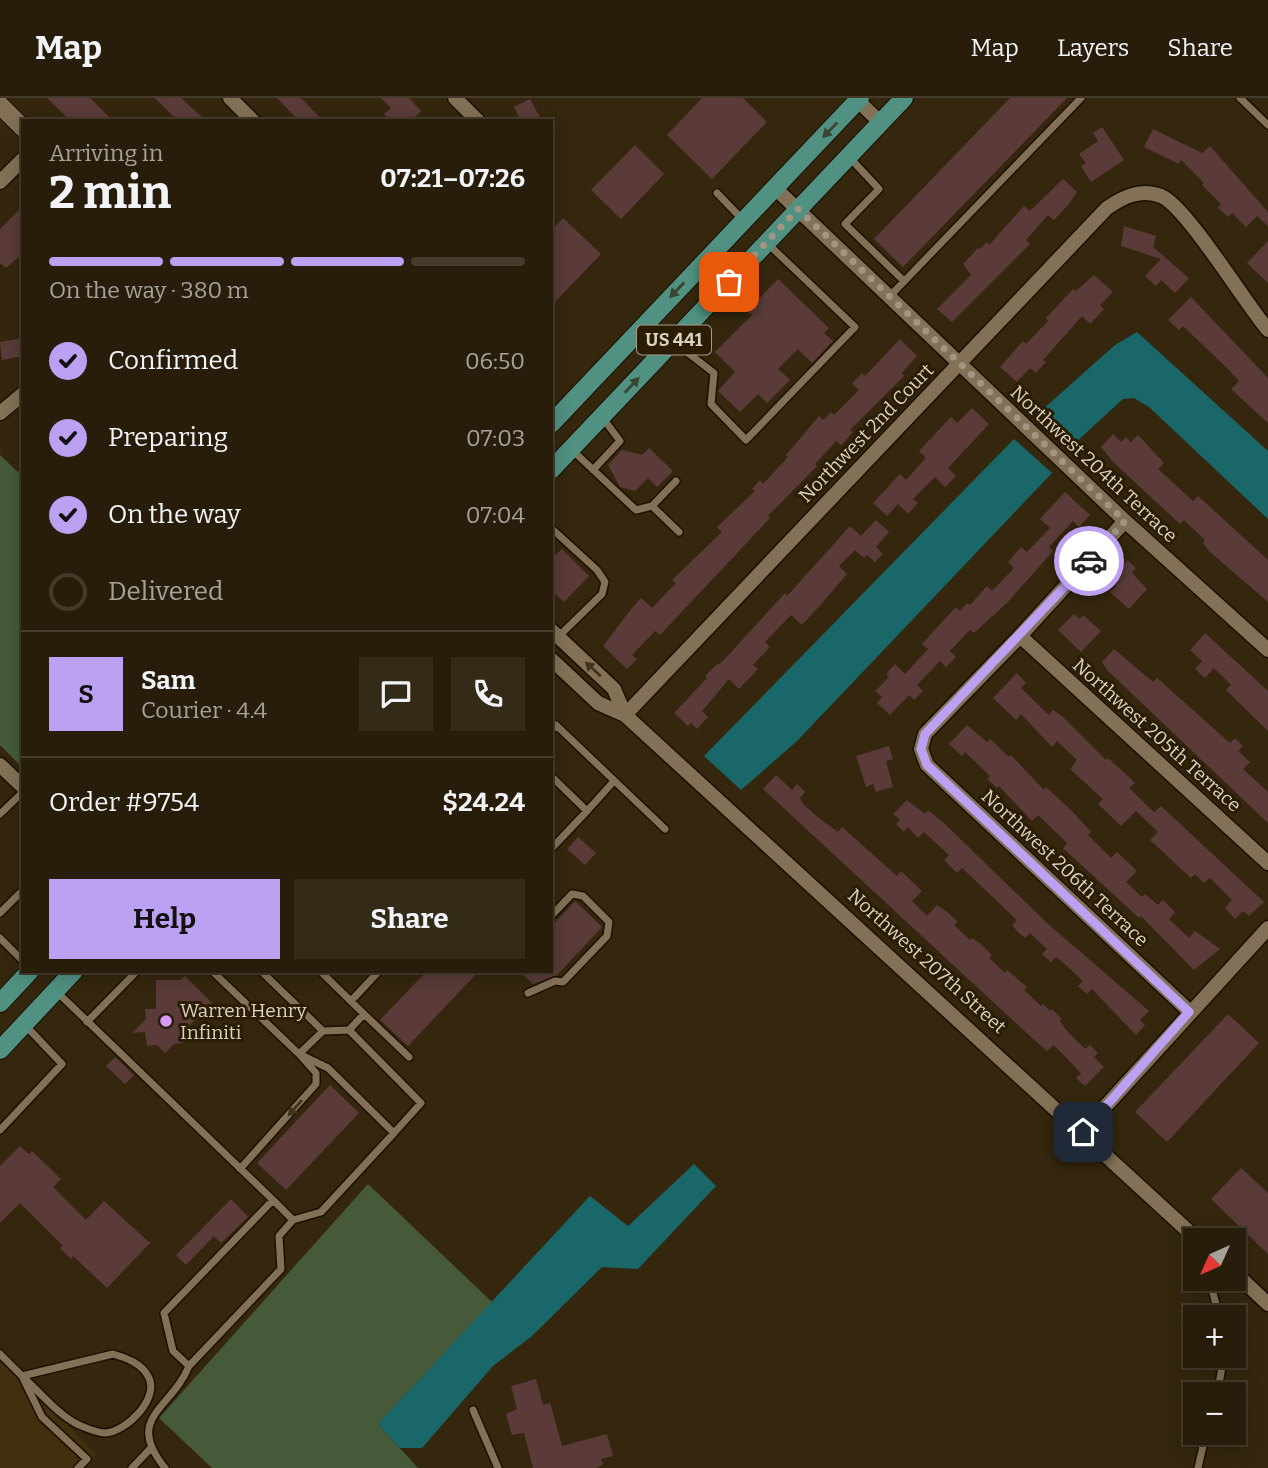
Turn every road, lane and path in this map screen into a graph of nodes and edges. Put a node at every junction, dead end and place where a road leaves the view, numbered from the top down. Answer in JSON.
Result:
{"nodes":[{"id":1,"x":230,"y":98,"type":"edge"},
{"id":2,"x":454,"y":98,"type":"edge"},
{"id":3,"x":904,"y":98,"type":"edge"},
{"id":4,"x":1081,"y":98,"type":"edge"},
{"id":5,"x":1240,"y":98,"type":"edge"},
{"id":6,"x":858,"y":99,"type":"edge"},
{"id":7,"x":0,"y":105,"type":"edge"},
{"id":8,"x":251,"y":119,"type":"edge"},
{"id":9,"x":476,"y":119,"type":"edge"},
{"id":10,"x":880,"y":122,"type":"junction"},
{"id":11,"x":1268,"y":125,"type":"edge"},
{"id":12,"x":21,"y":126,"type":"edge"},
{"id":13,"x":848,"y":156,"type":"junction"},
{"id":14,"x":21,"y":161,"type":"edge"},
{"id":15,"x":0,"y":182,"type":"edge"},
{"id":16,"x":775,"y":188,"type":"junction"},
{"id":17,"x":716,"y":193,"type":"dead end"},
{"id":18,"x":798,"y":209,"type":"junction"},
{"id":19,"x":744,"y":220,"type":"junction"},
{"id":20,"x":766,"y":243,"type":"junction"},
{"id":21,"x":904,"y":281,"type":"junction"},
{"id":22,"x":888,"y":298,"type":"junction"},
{"id":23,"x":1268,"y":330,"type":"edge"},
{"id":24,"x":673,"y":341,"type":"junction"},
{"id":25,"x":959,"y":363,"type":"junction"},
{"id":26,"x":21,"y":396,"type":"edge"},
{"id":27,"x":0,"y":413,"type":"edge"},
{"id":28,"x":602,"y":417,"type":"junction"},
{"id":29,"x":553,"y":422,"type":"edge"},
{"id":30,"x":571,"y":449,"type":"junction"},
{"id":31,"x":553,"y":468,"type":"edge"},
{"id":32,"x":593,"y":470,"type":"junction"},
{"id":33,"x":676,"y":481,"type":"dead end"},
{"id":34,"x":652,"y":506,"type":"junction"},
{"id":35,"x":1125,"y":521,"type":"junction"},
{"id":36,"x":553,"y":530,"type":"edge"},
{"id":37,"x":679,"y":532,"type":"dead end"},
{"id":38,"x":555,"y":634,"type":"edge"},
{"id":39,"x":1020,"y":636,"type":"junction"},
{"id":40,"x":1268,"y":650,"type":"edge"},
{"id":41,"x":553,"y":661,"type":"edge"},
{"id":42,"x":625,"y":715,"type":"junction"},
{"id":43,"x":553,"y":725,"type":"edge"},
{"id":44,"x":0,"y":765,"type":"edge"},
{"id":45,"x":553,"y":778,"type":"edge"},
{"id":46,"x":614,"y":781,"type":"junction"},
{"id":47,"x":21,"y":786,"type":"edge"},
{"id":48,"x":21,"y":790,"type":"edge"},
{"id":49,"x":587,"y":811,"type":"junction"},
{"id":50,"x":0,"y":814,"type":"edge"},
{"id":51,"x":664,"y":829,"type":"dead end"},
{"id":52,"x":553,"y":847,"type":"edge"},
{"id":53,"x":1268,"y":863,"type":"edge"},
{"id":54,"x":21,"y":892,"type":"edge"},
{"id":55,"x":0,"y":913,"type":"edge"},
{"id":56,"x":553,"y":914,"type":"edge"},
{"id":57,"x":1268,"y":928,"type":"edge"},
{"id":58,"x":0,"y":938,"type":"edge"},
{"id":59,"x":21,"y":959,"type":"edge"},
{"id":60,"x":28,"y":973,"type":"edge"},
{"id":61,"x":72,"y":973,"type":"edge"},
{"id":62,"x":135,"y":973,"type":"edge"},
{"id":63,"x":214,"y":973,"type":"edge"},
{"id":64,"x":263,"y":973,"type":"edge"},
{"id":65,"x":322,"y":973,"type":"edge"},
{"id":66,"x":377,"y":973,"type":"edge"},
{"id":67,"x":56,"y":991,"type":"junction"},
{"id":68,"x":528,"y":993,"type":"dead end"},
{"id":69,"x":351,"y":1002,"type":"junction"},
{"id":70,"x":0,"y":1003,"type":"edge"},
{"id":71,"x":1189,"y":1012,"type":"junction"},
{"id":72,"x":364,"y":1014,"type":"junction"},
{"id":73,"x":87,"y":1022,"type":"junction"},
{"id":74,"x":24,"y":1024,"type":"junction"},
{"id":75,"x":349,"y":1030,"type":"junction"},
{"id":76,"x":323,"y":1031,"type":"junction"},
{"id":77,"x":0,"y":1050,"type":"edge"},
{"id":78,"x":299,"y":1054,"type":"junction"},
{"id":79,"x":409,"y":1057,"type":"dead end"},
{"id":80,"x":0,"y":1130,"type":"edge"},
{"id":81,"x":1083,"y":1132,"type":"junction"},
{"id":82,"x":394,"y":1133,"type":"junction"},
{"id":83,"x":240,"y":1169,"type":"junction"},
{"id":84,"x":272,"y":1200,"type":"junction"},
{"id":85,"x":293,"y":1220,"type":"junction"},
{"id":86,"x":1184,"y":1228,"type":"edge"},
{"id":87,"x":1246,"y":1283,"type":"edge"},
{"id":88,"x":1268,"y":1304,"type":"edge"},
{"id":89,"x":0,"y":1354,"type":"edge"},
{"id":90,"x":189,"y":1366,"type":"junction"},
{"id":91,"x":22,"y":1376,"type":"junction"},
{"id":92,"x":473,"y":1410,"type":"dead end"},
{"id":93,"x":1203,"y":1445,"type":"edge"},
{"id":94,"x":150,"y":1449,"type":"junction"},
{"id":95,"x":78,"y":1468,"type":"edge"},
{"id":96,"x":132,"y":1468,"type":"edge"},
{"id":97,"x":165,"y":1468,"type":"edge"},
{"id":98,"x":498,"y":1468,"type":"edge"},
{"id":99,"x":1198,"y":1468,"type":"edge"}],
"edges":[{"from":1,"to":8,"type":"street"},
{"from":2,"to":9,"type":"street"},
{"from":3,"to":10,"type":"main road","number":"US 441"},
{"from":4,"to":21,"type":"lane"},
{"from":5,"to":11,"type":"lane"},
{"from":6,"to":10,"type":"street"},
{"from":6,"to":16,"type":"main road","number":"US 441","one_way":true},
{"from":7,"to":12,"type":"street"},
{"from":10,"to":13,"type":"main road","number":"US 441"},
{"from":13,"to":18,"type":"main road","number":"US 441"},
{"from":13,"to":21,"type":"lane"},
{"from":14,"to":15,"type":"street"},
{"from":16,"to":18,"type":"street","name":"Northwest 204th Terrace"},
{"from":16,"to":19,"type":"main road","number":"US 441"},
{"from":17,"to":19,"type":"lane"},
{"from":18,"to":20,"type":"main road","number":"US 441"},
{"from":18,"to":22,"type":"street","name":"Northwest 204th Terrace"},
{"from":19,"to":29,"type":"main road","number":"US 441","one_way":true},
{"from":20,"to":24,"type":"main road","number":"US 441"},
{"from":20,"to":24,"type":"lane"},
{"from":21,"to":22,"type":"lane"},
{"from":22,"to":25,"type":"street","name":"Northwest 204th Terrace"},
{"from":23,"to":25,"type":"street","name":"Northwest 2nd Court"},
{"from":28,"to":24,"type":"main road","number":"US 441","one_way":true},
{"from":25,"to":35,"type":"street","name":"Northwest 204th Terrace"},
{"from":25,"to":42,"type":"street","name":"Northwest 2nd Court"},
{"from":26,"to":27,"type":"street"},
{"from":28,"to":30,"type":"main road","number":"US 441"},
{"from":28,"to":32,"type":"lane"},
{"from":30,"to":31,"type":"main road","number":"US 441"},
{"from":30,"to":32,"type":"lane"},
{"from":32,"to":34,"type":"lane"},
{"from":33,"to":34,"type":"lane"},
{"from":34,"to":37,"type":"lane"},
{"from":35,"to":39,"type":"street"},
{"from":35,"to":40,"type":"street","name":"Northwest 204th Terrace"},
{"from":36,"to":38,"type":"lane"},
{"from":42,"to":38,"type":"street","name":"Northwest 207th Street","one_way":true},
{"from":39,"to":53,"type":"street","name":"Northwest 205th Terrace"},
{"from":39,"to":71,"type":"street","name":"Northwest 206th Terrace"},
{"from":41,"to":42,"type":"street","name":"Northwest 207th Street"},
{"from":42,"to":81,"type":"street","name":"Northwest 207th Street"},
{"from":43,"to":46,"type":"lane"},
{"from":44,"to":47,"type":"street"},
{"from":45,"to":49,"type":"lane"},
{"from":46,"to":49,"type":"lane"},
{"from":46,"to":51,"type":"lane"},
{"from":48,"to":50,"type":"lane"},
{"from":49,"to":52,"type":"lane"},
{"from":54,"to":55,"type":"lane"},
{"from":56,"to":68,"type":"lane"},
{"from":57,"to":71,"type":"street"},
{"from":58,"to":59,"type":"lane"},
{"from":60,"to":70,"type":"main road"},
{"from":61,"to":67,"type":"main road"},
{"from":62,"to":73,"type":"lane"},
{"from":63,"to":78,"type":"lane"},
{"from":64,"to":76,"type":"lane"},
{"from":65,"to":69,"type":"lane"},
{"from":66,"to":69,"type":"lane"},
{"from":67,"to":73,"type":"lane"},
{"from":67,"to":74,"type":"main road"},
{"from":69,"to":72,"type":"lane"},
{"from":71,"to":81,"type":"street"},
{"from":72,"to":75,"type":"lane"},
{"from":72,"to":79,"type":"lane"},
{"from":73,"to":83,"type":"lane"},
{"from":74,"to":77,"type":"main road"},
{"from":74,"to":80,"type":"lane"},
{"from":75,"to":76,"type":"lane"},
{"from":75,"to":82,"type":"lane"},
{"from":76,"to":78,"type":"lane"},
{"from":78,"to":82,"type":"lane"},
{"from":78,"to":83,"type":"lane","one_way":true},
{"from":81,"to":86,"type":"street","name":"Northwest 207th Street"},
{"from":82,"to":85,"type":"lane"},
{"from":83,"to":84,"type":"lane"},
{"from":84,"to":85,"type":"lane"},
{"from":84,"to":90,"type":"lane"},
{"from":85,"to":90,"type":"lane"},
{"from":87,"to":88,"type":"street"},
{"from":89,"to":91,"type":"lane"},
{"from":90,"to":94,"type":"lane"},
{"from":91,"to":91,"type":"lane"},
{"from":91,"to":95,"type":"lane"},
{"from":92,"to":98,"type":"lane"},
{"from":93,"to":99,"type":"lane"},
{"from":94,"to":96,"type":"lane"},
{"from":94,"to":97,"type":"lane"}]}
